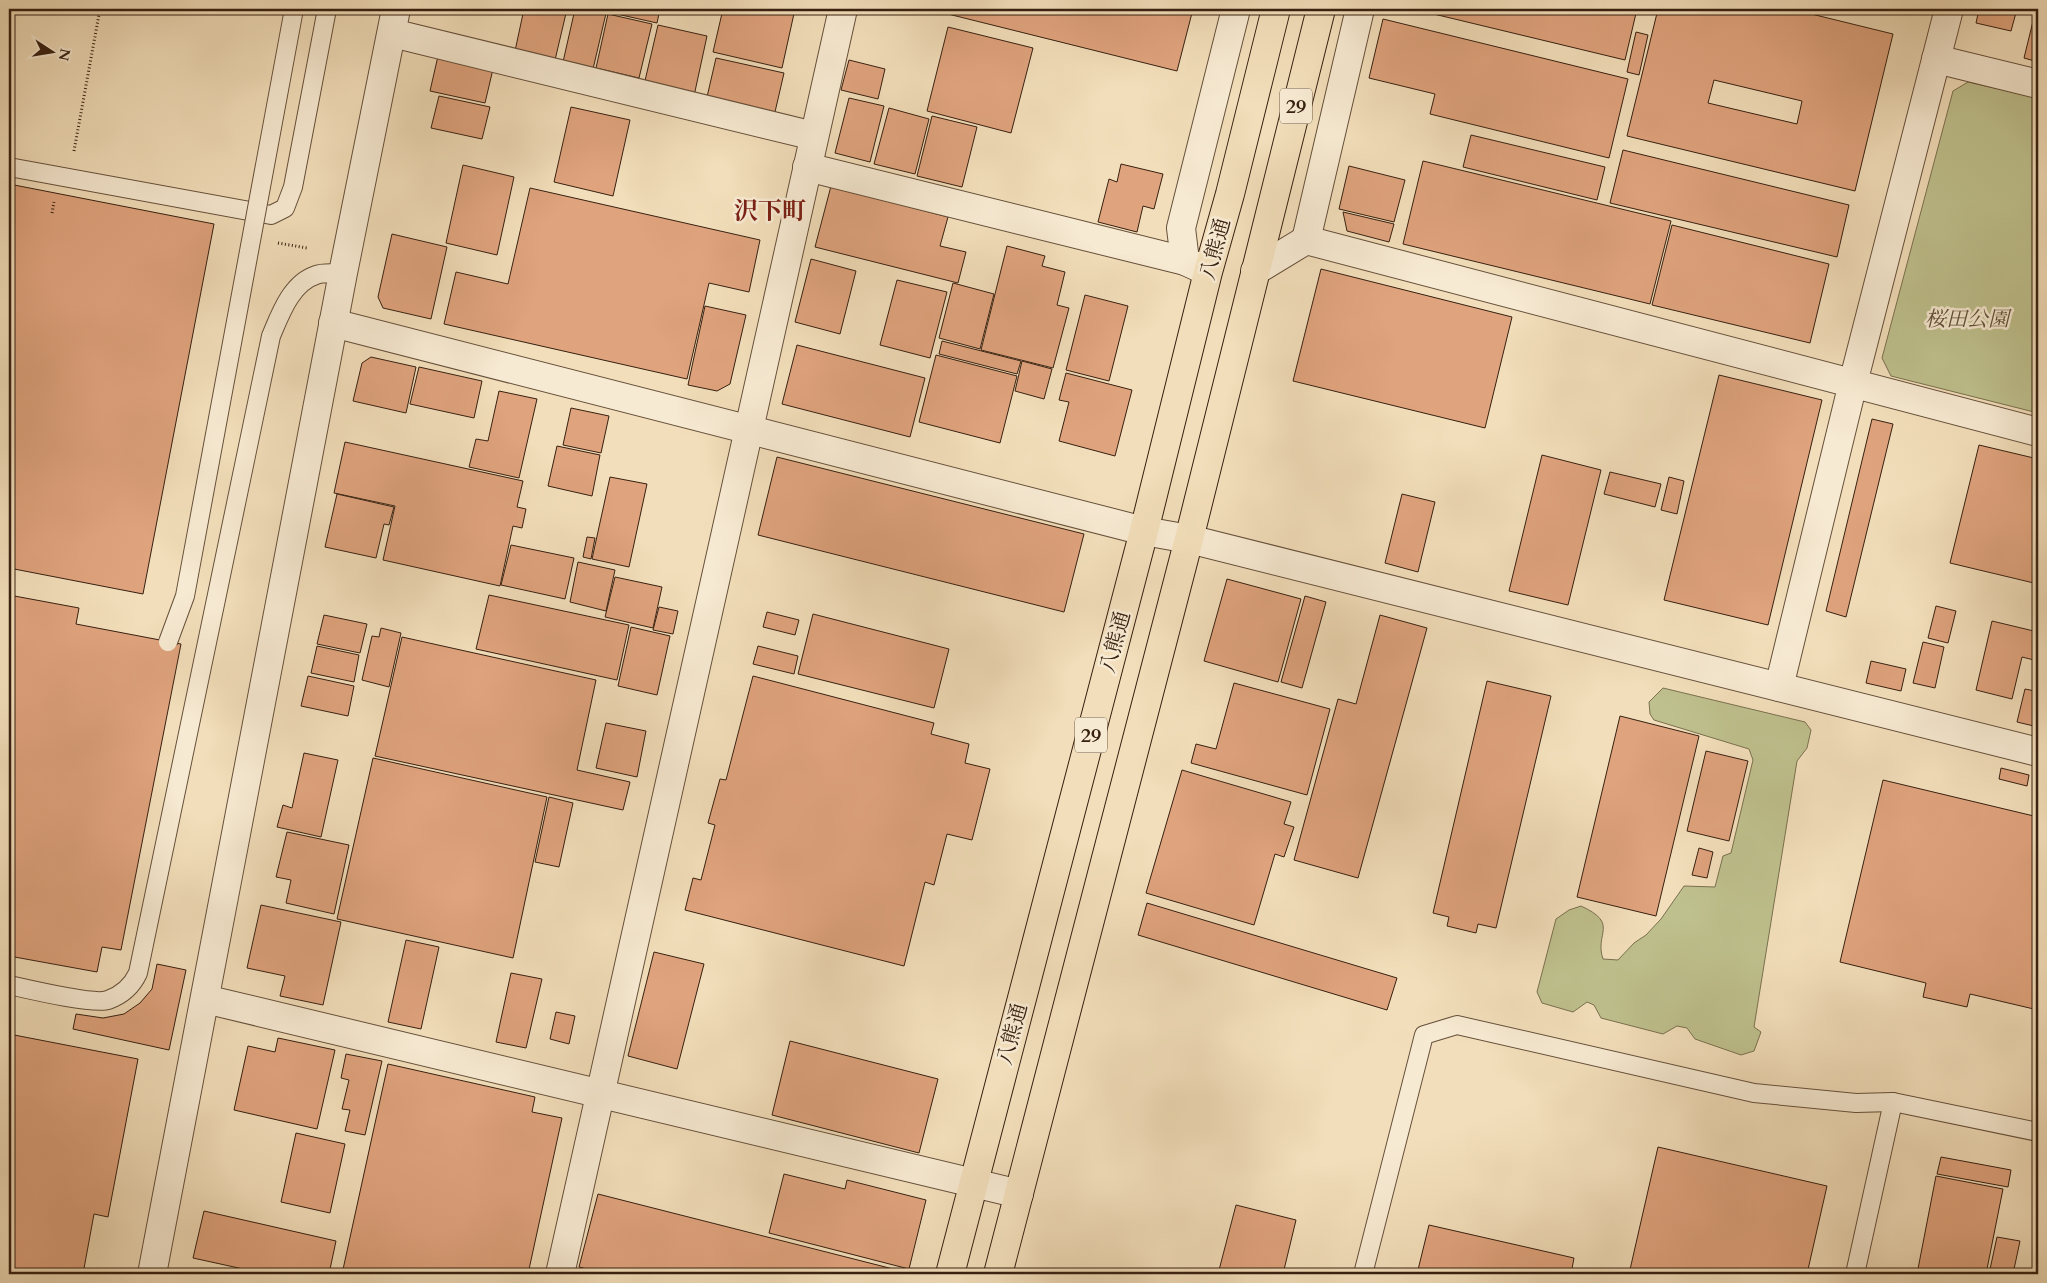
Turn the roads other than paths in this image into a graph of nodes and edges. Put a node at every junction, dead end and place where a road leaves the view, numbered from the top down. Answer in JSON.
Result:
{"nodes":[{"id":1,"x":294,"y":9,"type":"edge"},
{"id":2,"x":327,"y":9,"type":"edge"},
{"id":3,"x":843,"y":9,"type":"edge"},
{"id":4,"x":1236,"y":9,"type":"edge"},
{"id":5,"x":1276,"y":9,"type":"edge"},
{"id":6,"x":1321,"y":9,"type":"edge"},
{"id":7,"x":1360,"y":9,"type":"edge"},
{"id":8,"x":1945,"y":10,"type":"edge"},
{"id":9,"x":394,"y":21,"type":"edge"},
{"id":10,"x":1936,"y":59,"type":"junction"},
{"id":11,"x":2038,"y":84,"type":"edge"},
{"id":12,"x":814,"y":136,"type":"junction"},
{"id":13,"x":807,"y":166,"type":"junction"},
{"id":14,"x":9,"y":167,"type":"edge"},
{"id":15,"x":1306,"y":240,"type":"junction"},
{"id":16,"x":1196,"y":267,"type":"junction"},
{"id":17,"x":1256,"y":271,"type":"junction"},
{"id":18,"x":343,"y":273,"type":"junction"},
{"id":19,"x":333,"y":323,"type":"junction"},
{"id":20,"x":1853,"y":383,"type":"junction"},
{"id":21,"x":748,"y":430,"type":"junction"},
{"id":22,"x":2038,"y":432,"type":"edge"},
{"id":23,"x":1144,"y":531,"type":"junction"},
{"id":24,"x":1189,"y":539,"type":"junction"},
{"id":25,"x":168,"y":642,"type":"dead end"},
{"id":26,"x":1779,"y":687,"type":"junction"},
{"id":27,"x":2038,"y":752,"type":"edge"},
{"id":28,"x":9,"y":985,"type":"edge"},
{"id":29,"x":205,"y":999,"type":"junction"},
{"id":30,"x":601,"y":1093,"type":"junction"},
{"id":31,"x":1893,"y":1102,"type":"junction"},
{"id":32,"x":2038,"y":1132,"type":"edge"},
{"id":33,"x":973,"y":1182,"type":"junction"},
{"id":34,"x":1019,"y":1194,"type":"junction"},
{"id":35,"x":152,"y":1274,"type":"edge"},
{"id":36,"x":560,"y":1274,"type":"edge"},
{"id":37,"x":950,"y":1274,"type":"edge"},
{"id":38,"x":998,"y":1274,"type":"edge"},
{"id":39,"x":1364,"y":1274,"type":"edge"},
{"id":40,"x":1855,"y":1274,"type":"edge"}],
"edges":[{"from":1,"to":25,"type":"lane","bridge":true},
{"from":2,"to":14,"type":"lane"},
{"from":3,"to":12,"type":"street"},
{"from":4,"to":16,"type":"street"},
{"from":5,"to":16,"type":"main road","name":"八熊通","number":"29"},
{"from":6,"to":17,"type":"main road","name":"八熊通","number":"29"},
{"from":7,"to":15,"type":"street"},
{"from":8,"to":10,"type":"street"},
{"from":9,"to":12,"type":"street"},
{"from":9,"to":18,"type":"street"},
{"from":10,"to":11,"type":"street"},
{"from":10,"to":20,"type":"street"},
{"from":12,"to":13,"type":"street"},
{"from":13,"to":16,"type":"street"},
{"from":13,"to":21,"type":"street"},
{"from":15,"to":17,"type":"street"},
{"from":15,"to":20,"type":"street"},
{"from":16,"to":23,"type":"main road","name":"八熊通","number":"29"},
{"from":17,"to":24,"type":"main road","name":"八熊通","number":"29"},
{"from":18,"to":19,"type":"street"},
{"from":18,"to":28,"type":"lane"},
{"from":19,"to":21,"type":"street"},
{"from":19,"to":29,"type":"street"},
{"from":20,"to":22,"type":"street"},
{"from":20,"to":26,"type":"street"},
{"from":21,"to":23,"type":"street"},
{"from":21,"to":30,"type":"street"},
{"from":23,"to":24,"type":"street"},
{"from":23,"to":33,"type":"main road","name":"八熊通","number":"29"},
{"from":24,"to":26,"type":"street"},
{"from":24,"to":34,"type":"main road","name":"八熊通","number":"29"},
{"from":26,"to":27,"type":"street"},
{"from":29,"to":30,"type":"street"},
{"from":29,"to":35,"type":"street"},
{"from":30,"to":33,"type":"street"},
{"from":30,"to":36,"type":"street"},
{"from":31,"to":32,"type":"lane"},
{"from":31,"to":39,"type":"lane"},
{"from":31,"to":40,"type":"lane"},
{"from":33,"to":34,"type":"street"},
{"from":33,"to":37,"type":"main road","name":"八熊通","number":"29"},
{"from":34,"to":38,"type":"main road","name":"八熊通","number":"29"}]}
